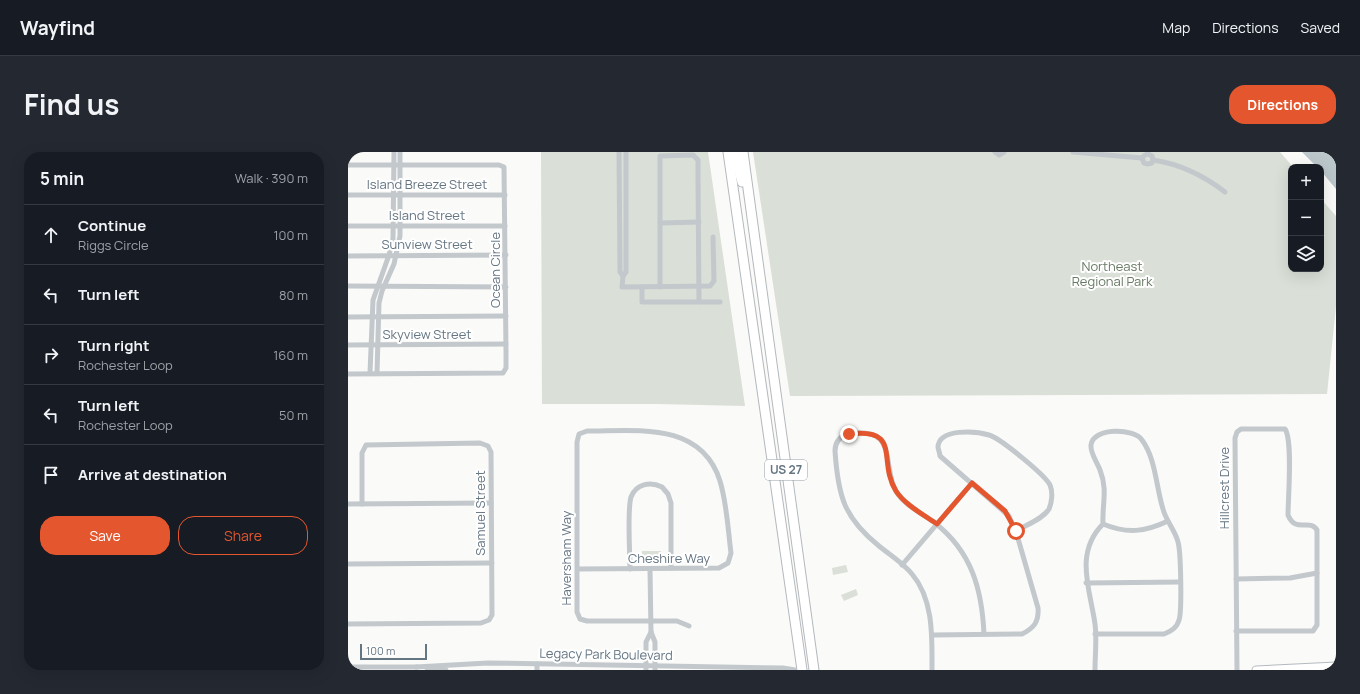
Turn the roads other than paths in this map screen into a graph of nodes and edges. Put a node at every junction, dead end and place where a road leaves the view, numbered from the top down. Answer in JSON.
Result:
{"nodes":[{"id":1,"x":394,"y":152,"type":"edge"},
{"id":2,"x":400,"y":152,"type":"edge"},
{"id":3,"x":619,"y":152,"type":"edge"},
{"id":4,"x":626,"y":152,"type":"edge"},
{"id":5,"x":728,"y":152,"type":"edge"},
{"id":6,"x":734,"y":152,"type":"edge"},
{"id":7,"x":743,"y":152,"type":"edge"},
{"id":8,"x":995,"y":152,"type":"edge"},
{"id":9,"x":1004,"y":152,"type":"edge"},
{"id":10,"x":1073,"y":152,"type":"edge"},
{"id":11,"x":348,"y":165,"type":"edge"},
{"id":12,"x":397,"y":165,"type":"junction"},
{"id":13,"x":1225,"y":192,"type":"dead end"},
{"id":14,"x":397,"y":194,"type":"junction"},
{"id":15,"x":348,"y":195,"type":"edge"},
{"id":16,"x":505,"y":195,"type":"junction"},
{"id":17,"x":699,"y":222,"type":"junction"},
{"id":18,"x":660,"y":223,"type":"junction"},
{"id":19,"x":348,"y":226,"type":"edge"},
{"id":20,"x":397,"y":226,"type":"junction"},
{"id":21,"x":506,"y":226,"type":"junction"},
{"id":22,"x":713,"y":237,"type":"dead end"},
{"id":23,"x":754,"y":237,"type":"junction"},
{"id":24,"x":620,"y":240,"type":"junction"},
{"id":25,"x":626,"y":240,"type":"junction"},
{"id":26,"x":389,"y":255,"type":"junction"},
{"id":27,"x":397,"y":255,"type":"junction"},
{"id":28,"x":506,"y":255,"type":"junction"},
{"id":29,"x":348,"y":256,"type":"edge"},
{"id":30,"x":622,"y":276,"type":"junction"},
{"id":31,"x":348,"y":286,"type":"edge"},
{"id":32,"x":376,"y":286,"type":"junction"},
{"id":33,"x":385,"y":286,"type":"junction"},
{"id":34,"x":699,"y":286,"type":"junction"},
{"id":35,"x":506,"y":287,"type":"junction"},
{"id":36,"x":642,"y":287,"type":"junction"},
{"id":37,"x":660,"y":287,"type":"junction"},
{"id":38,"x":699,"y":302,"type":"junction"},
{"id":39,"x":720,"y":302,"type":"dead end"},
{"id":40,"x":506,"y":316,"type":"junction"},
{"id":41,"x":348,"y":317,"type":"edge"},
{"id":42,"x":375,"y":317,"type":"junction"},
{"id":43,"x":754,"y":330,"type":"junction"},
{"id":44,"x":506,"y":344,"type":"junction"},
{"id":45,"x":348,"y":345,"type":"edge"},
{"id":46,"x":371,"y":345,"type":"junction"},
{"id":47,"x":378,"y":345,"type":"junction"},
{"id":48,"x":370,"y":373,"type":"junction"},
{"id":49,"x":377,"y":373,"type":"junction"},
{"id":50,"x":348,"y":374,"type":"edge"},
{"id":51,"x":778,"y":413,"type":"junction"},
{"id":52,"x":579,"y":434,"type":"joint"},
{"id":53,"x":972,"y":483,"type":"junction"},
{"id":54,"x":348,"y":504,"type":"edge"},
{"id":55,"x":362,"y":504,"type":"junction"},
{"id":56,"x":492,"y":504,"type":"junction"},
{"id":57,"x":1168,"y":521,"type":"junction"},
{"id":58,"x":937,"y":524,"type":"junction"},
{"id":59,"x":1103,"y":524,"type":"junction"},
{"id":60,"x":1016,"y":531,"type":"junction"},
{"id":61,"x":492,"y":563,"type":"junction"},
{"id":62,"x":348,"y":564,"type":"edge"},
{"id":63,"x":902,"y":565,"type":"junction"},
{"id":64,"x":671,"y":568,"type":"junction"},
{"id":65,"x":578,"y":569,"type":"junction"},
{"id":66,"x":630,"y":569,"type":"junction"},
{"id":67,"x":650,"y":569,"type":"junction"},
{"id":68,"x":1317,"y":572,"type":"junction"},
{"id":69,"x":1236,"y":579,"type":"junction"},
{"id":70,"x":1180,"y":582,"type":"junction"},
{"id":71,"x":1086,"y":583,"type":"junction"},
{"id":72,"x":651,"y":621,"type":"junction"},
{"id":73,"x":348,"y":624,"type":"edge"},
{"id":74,"x":689,"y":626,"type":"dead end"},
{"id":75,"x":1236,"y":631,"type":"junction"},
{"id":76,"x":651,"y":632,"type":"junction"},
{"id":77,"x":984,"y":634,"type":"junction"},
{"id":78,"x":1096,"y":634,"type":"junction"},
{"id":79,"x":933,"y":635,"type":"junction"},
{"id":80,"x":537,"y":664,"type":"junction"},
{"id":81,"x":1336,"y":666,"type":"edge"},
{"id":82,"x":348,"y":667,"type":"edge"},
{"id":83,"x":416,"y":667,"type":"junction"},
{"id":84,"x":646,"y":668,"type":"edge"},
{"id":85,"x":655,"y":668,"type":"edge"},
{"id":86,"x":446,"y":670,"type":"edge"},
{"id":87,"x":537,"y":670,"type":"edge"},
{"id":88,"x":795,"y":670,"type":"edge"},
{"id":89,"x":802,"y":670,"type":"edge"},
{"id":90,"x":814,"y":670,"type":"edge"},
{"id":91,"x":932,"y":670,"type":"edge"},
{"id":92,"x":1095,"y":670,"type":"edge"},
{"id":93,"x":1237,"y":670,"type":"edge"},
{"id":94,"x":1256,"y":670,"type":"edge"}],
"edges":[{"from":1,"to":12,"type":"street"},
{"from":2,"to":12,"type":"street"},
{"from":3,"to":24,"type":"street"},
{"from":4,"to":25,"type":"street"},
{"from":5,"to":43,"type":"highway","number":"US 27"},
{"from":6,"to":23,"type":"highway"},
{"from":7,"to":23,"type":"highway","number":"US 27"},
{"from":8,"to":9,"type":"street"},
{"from":10,"to":13,"type":"street"},
{"from":11,"to":12,"type":"street","name":"Ocean Circle"},
{"from":12,"to":14,"type":"street"},
{"from":12,"to":16,"type":"street","name":"Ocean Circle"},
{"from":14,"to":15,"type":"street","name":"Island Breeze Street"},
{"from":14,"to":16,"type":"street","name":"Island Breeze Street"},
{"from":14,"to":20,"type":"street"},
{"from":16,"to":21,"type":"street","name":"Ocean Circle"},
{"from":17,"to":18,"type":"street"},
{"from":17,"to":18,"type":"street"},
{"from":17,"to":34,"type":"street"},
{"from":18,"to":37,"type":"street"},
{"from":19,"to":20,"type":"street","name":"Island Street"},
{"from":20,"to":21,"type":"street","name":"Island Street"},
{"from":20,"to":26,"type":"street"},
{"from":20,"to":27,"type":"street"},
{"from":21,"to":28,"type":"street","name":"Ocean Circle"},
{"from":22,"to":34,"type":"street"},
{"from":23,"to":51,"type":"highway","number":"US 27"},
{"from":24,"to":25,"type":"street"},
{"from":24,"to":30,"type":"street"},
{"from":25,"to":30,"type":"street"},
{"from":26,"to":27,"type":"street","name":"Sunview Street"},
{"from":26,"to":29,"type":"street","name":"Sunview Street"},
{"from":26,"to":32,"type":"street"},
{"from":27,"to":28,"type":"street","name":"Sunview Street"},
{"from":27,"to":33,"type":"street"},
{"from":28,"to":35,"type":"street","name":"Ocean Circle"},
{"from":30,"to":36,"type":"street"},
{"from":31,"to":32,"type":"street"},
{"from":32,"to":33,"type":"street"},
{"from":32,"to":42,"type":"street"},
{"from":33,"to":35,"type":"street"},
{"from":33,"to":42,"type":"street"},
{"from":34,"to":37,"type":"street"},
{"from":34,"to":38,"type":"street"},
{"from":35,"to":40,"type":"street","name":"Ocean Circle"},
{"from":36,"to":37,"type":"street"},
{"from":36,"to":38,"type":"street"},
{"from":38,"to":39,"type":"street"},
{"from":40,"to":42,"type":"street"},
{"from":40,"to":44,"type":"street","name":"Ocean Circle"},
{"from":41,"to":42,"type":"street"},
{"from":42,"to":46,"type":"street"},
{"from":42,"to":47,"type":"street"},
{"from":43,"to":51,"type":"highway"},
{"from":43,"to":89,"type":"highway","number":"US 27"},
{"from":44,"to":47,"type":"street","name":"Skyview Street"},
{"from":44,"to":49,"type":"street","name":"Ocean Circle"},
{"from":45,"to":46,"type":"street","name":"Skyview Street"},
{"from":46,"to":47,"type":"street","name":"Skyview Street"},
{"from":46,"to":48,"type":"street"},
{"from":47,"to":49,"type":"street"},
{"from":48,"to":49,"type":"street","name":"Ocean Circle"},
{"from":48,"to":50,"type":"street","name":"Ocean Circle"},
{"from":51,"to":90,"type":"highway","number":"US 27"},
{"from":52,"to":64,"type":"street","name":"Cheshire Way"},
{"from":52,"to":65,"type":"street","name":"Haversham Way"},
{"from":53,"to":58,"type":"street"},
{"from":53,"to":60,"type":"street"},
{"from":53,"to":60,"type":"street"},
{"from":54,"to":55,"type":"street"},
{"from":55,"to":56,"type":"street"},
{"from":55,"to":56,"type":"street","name":"Samuel Street"},
{"from":56,"to":61,"type":"street","name":"Samuel Street"},
{"from":57,"to":59,"type":"street"},
{"from":57,"to":59,"type":"street"},
{"from":57,"to":70,"type":"street"},
{"from":58,"to":63,"type":"street"},
{"from":58,"to":63,"type":"street"},
{"from":58,"to":77,"type":"street"},
{"from":59,"to":71,"type":"street"},
{"from":60,"to":77,"type":"street"},
{"from":61,"to":62,"type":"street"},
{"from":61,"to":73,"type":"street","name":"Samuel Street"},
{"from":63,"to":79,"type":"street"},
{"from":64,"to":66,"type":"street"},
{"from":64,"to":67,"type":"street","name":"Cheshire Way"},
{"from":65,"to":66,"type":"street","name":"Cheshire Way"},
{"from":65,"to":72,"type":"street","name":"Haversham Way"},
{"from":66,"to":67,"type":"street","name":"Cheshire Way"},
{"from":67,"to":72,"type":"street"},
{"from":68,"to":69,"type":"street"},
{"from":68,"to":69,"type":"street","name":"Hillcrest Drive"},
{"from":68,"to":75,"type":"street","name":"Hillcrest Drive"},
{"from":69,"to":75,"type":"street","name":"Hillcrest Drive"},
{"from":70,"to":71,"type":"street"},
{"from":70,"to":78,"type":"street"},
{"from":71,"to":78,"type":"street"},
{"from":72,"to":74,"type":"street","name":"Haversham Way"},
{"from":72,"to":76,"type":"street"},
{"from":75,"to":93,"type":"street","name":"Hillcrest Drive"},
{"from":76,"to":84,"type":"street"},
{"from":76,"to":85,"type":"street"},
{"from":77,"to":79,"type":"street"},
{"from":78,"to":92,"type":"street"},
{"from":79,"to":91,"type":"street"},
{"from":80,"to":83,"type":"street","name":"Legacy Park Boulevard"},
{"from":80,"to":84,"type":"street","name":"Legacy Park Boulevard"},
{"from":80,"to":87,"type":"street"},
{"from":81,"to":94,"type":"street"},
{"from":82,"to":83,"type":"street","name":"Legacy Park Boulevard"},
{"from":83,"to":86,"type":"street","name":"Legacy Park Boulevard"},
{"from":84,"to":85,"type":"street","name":"Legacy Park Boulevard"},
{"from":85,"to":88,"type":"street","name":"Legacy Park Boulevard"}]}
